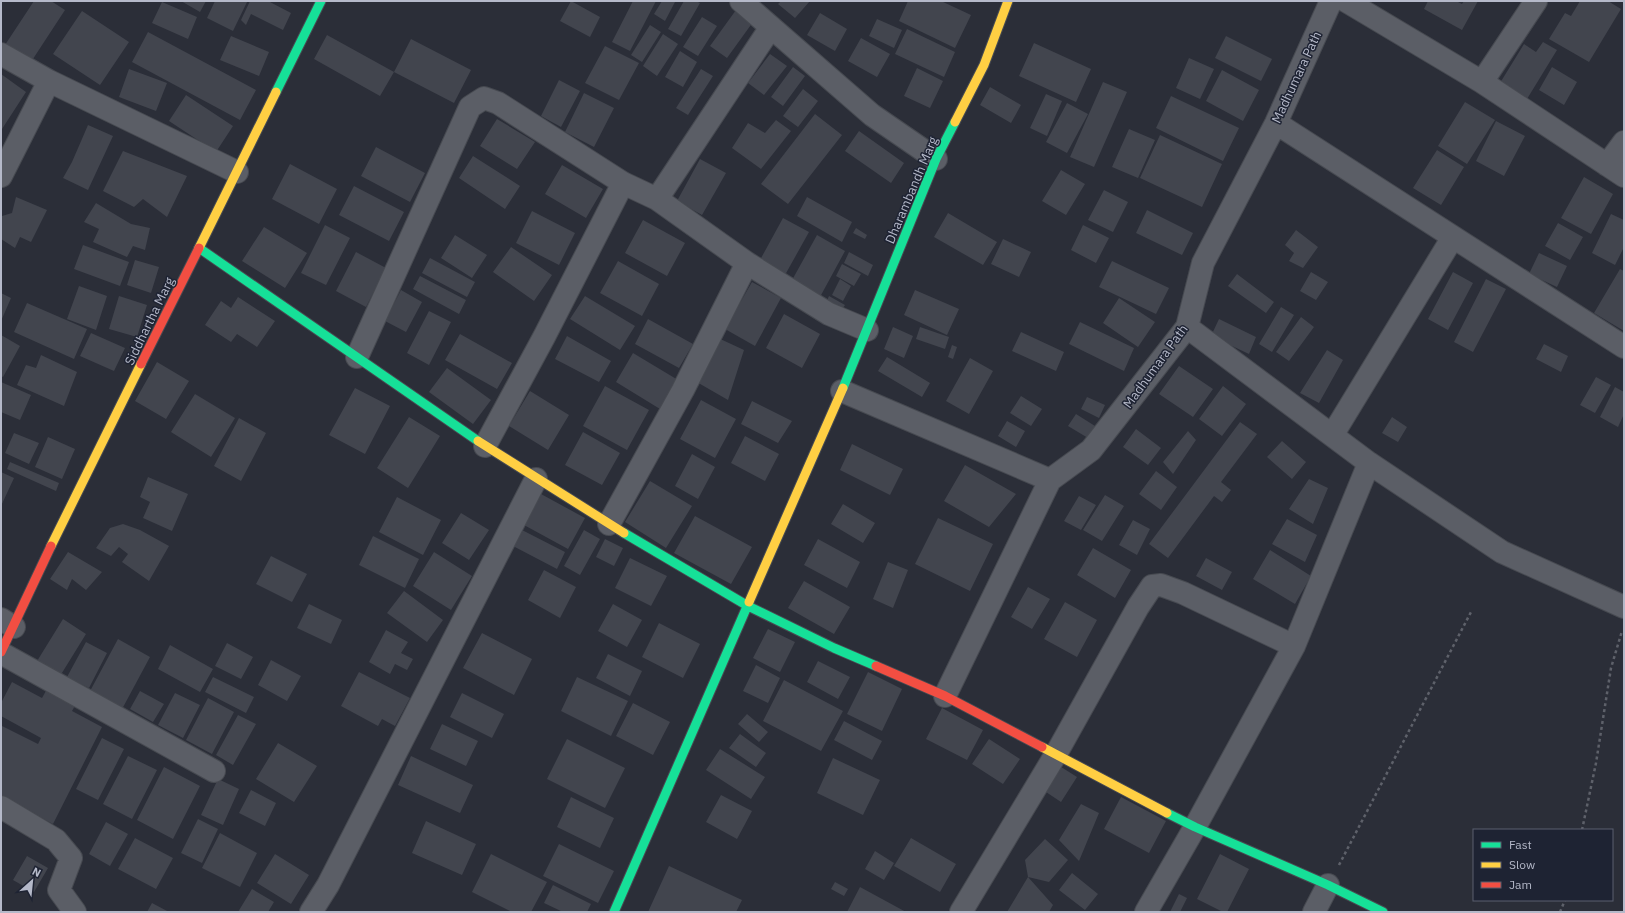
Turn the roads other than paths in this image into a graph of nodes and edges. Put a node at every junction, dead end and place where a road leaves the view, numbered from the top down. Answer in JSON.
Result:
{"nodes":[{"id":1,"x":321,"y":1,"type":"edge"},
{"id":2,"x":742,"y":1,"type":"edge"},
{"id":3,"x":1008,"y":1,"type":"edge"},
{"id":4,"x":1331,"y":1,"type":"edge"},
{"id":5,"x":1346,"y":1,"type":"edge"},
{"id":6,"x":1536,"y":1,"type":"edge"},
{"id":7,"x":771,"y":27,"type":"junction"},
{"id":8,"x":1,"y":54,"type":"edge"},
{"id":9,"x":49,"y":81,"type":"junction"},
{"id":10,"x":1482,"y":82,"type":"junction"},
{"id":11,"x":1276,"y":123,"type":"junction"},
{"id":12,"x":1624,"y":142,"type":"edge"},
{"id":13,"x":936,"y":158,"type":"junction"},
{"id":14,"x":1616,"y":171,"type":"edge"},
{"id":15,"x":237,"y":172,"type":"junction"},
{"id":16,"x":1,"y":176,"type":"edge"},
{"id":17,"x":623,"y":183,"type":"junction"},
{"id":18,"x":657,"y":199,"type":"junction"},
{"id":19,"x":1453,"y":237,"type":"junction"},
{"id":20,"x":199,"y":248,"type":"junction"},
{"id":21,"x":747,"y":263,"type":"junction"},
{"id":22,"x":1187,"y":327,"type":"junction"},
{"id":23,"x":867,"y":330,"type":"junction"},
{"id":24,"x":1624,"y":347,"type":"edge"},
{"id":25,"x":357,"y":357,"type":"junction"},
{"id":26,"x":842,"y":391,"type":"junction"},
{"id":27,"x":1333,"y":434,"type":"junction"},
{"id":28,"x":485,"y":446,"type":"junction"},
{"id":29,"x":1369,"y":463,"type":"junction"},
{"id":30,"x":536,"y":479,"type":"junction"},
{"id":31,"x":1050,"y":480,"type":"junction"},
{"id":32,"x":608,"y":524,"type":"junction"},
{"id":33,"x":748,"y":606,"type":"junction"},
{"id":34,"x":1624,"y":607,"type":"edge"},
{"id":35,"x":7,"y":623,"type":"edge"},
{"id":36,"x":1294,"y":646,"type":"junction"},
{"id":37,"x":1,"y":652,"type":"edge"},
{"id":38,"x":945,"y":696,"type":"junction"},
{"id":39,"x":1056,"y":754,"type":"junction"},
{"id":40,"x":214,"y":771,"type":"dead end"},
{"id":41,"x":1,"y":807,"type":"edge"},
{"id":42,"x":1195,"y":827,"type":"junction"},
{"id":43,"x":1328,"y":885,"type":"junction"},
{"id":44,"x":75,"y":912,"type":"edge"},
{"id":45,"x":311,"y":912,"type":"edge"},
{"id":46,"x":614,"y":912,"type":"edge"},
{"id":47,"x":961,"y":912,"type":"edge"},
{"id":48,"x":1146,"y":912,"type":"edge"},
{"id":49,"x":1314,"y":912,"type":"edge"},
{"id":50,"x":1383,"y":912,"type":"edge"}],
"edges":[{"from":1,"to":15,"type":"street","name":"Siddhartha Marg"},
{"from":2,"to":7,"type":"street"},
{"from":3,"to":13,"type":"street","name":"Dharambandh Marg"},
{"from":4,"to":11,"type":"street","name":"Madhumara Path"},
{"from":5,"to":10,"type":"street"},
{"from":6,"to":10,"type":"street"},
{"from":7,"to":13,"type":"street"},
{"from":7,"to":18,"type":"street"},
{"from":8,"to":9,"type":"street"},
{"from":9,"to":15,"type":"street"},
{"from":9,"to":16,"type":"street"},
{"from":10,"to":14,"type":"street"},
{"from":11,"to":19,"type":"street"},
{"from":11,"to":22,"type":"street","name":"Madhumara Path"},
{"from":12,"to":14,"type":"street"},
{"from":13,"to":23,"type":"street","name":"Dharambandh Marg"},
{"from":15,"to":20,"type":"street","name":"Siddhartha Marg"},
{"from":17,"to":18,"type":"street"},
{"from":17,"to":25,"type":"street"},
{"from":17,"to":28,"type":"street"},
{"from":18,"to":21,"type":"street"},
{"from":19,"to":24,"type":"street"},
{"from":19,"to":27,"type":"street"},
{"from":20,"to":25,"type":"street"},
{"from":20,"to":35,"type":"street","name":"Siddhartha Marg"},
{"from":21,"to":23,"type":"street"},
{"from":21,"to":32,"type":"street"},
{"from":22,"to":27,"type":"street"},
{"from":22,"to":31,"type":"street","name":"Madhumara Path"},
{"from":23,"to":26,"type":"street","name":"Dharambandh Marg"},
{"from":25,"to":28,"type":"street"},
{"from":26,"to":31,"type":"street"},
{"from":26,"to":33,"type":"street","name":"Dharambandh Marg"},
{"from":27,"to":29,"type":"street"},
{"from":28,"to":30,"type":"street"},
{"from":29,"to":34,"type":"street"},
{"from":29,"to":36,"type":"street"},
{"from":30,"to":32,"type":"street"},
{"from":30,"to":45,"type":"street"},
{"from":31,"to":38,"type":"street"},
{"from":32,"to":33,"type":"street"},
{"from":33,"to":38,"type":"street"},
{"from":33,"to":46,"type":"street","name":"Dharambandh Marg"},
{"from":35,"to":37,"type":"street","name":"Siddhartha Marg"},
{"from":36,"to":39,"type":"street"},
{"from":36,"to":42,"type":"street"},
{"from":37,"to":40,"type":"street"},
{"from":38,"to":39,"type":"street"},
{"from":39,"to":42,"type":"street"},
{"from":39,"to":47,"type":"street"},
{"from":41,"to":44,"type":"street"},
{"from":42,"to":43,"type":"street"},
{"from":42,"to":48,"type":"street"},
{"from":43,"to":49,"type":"street"},
{"from":43,"to":50,"type":"street"}]}
